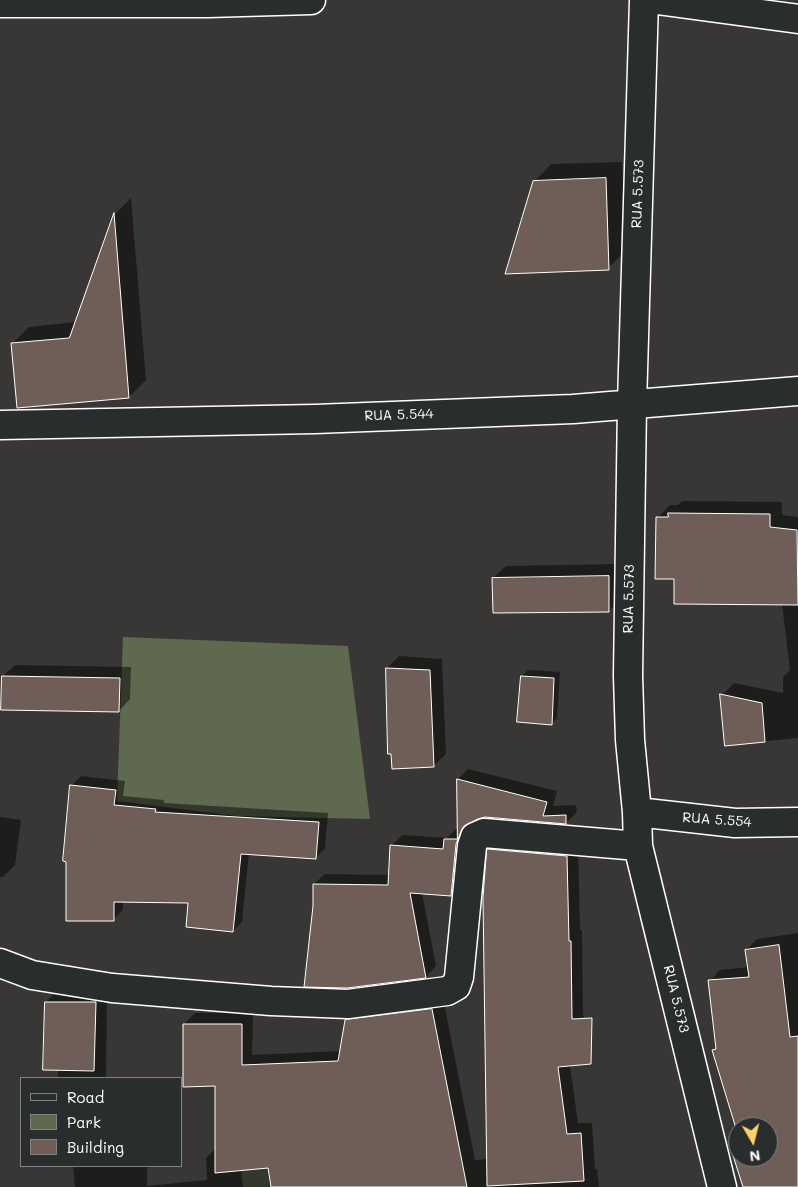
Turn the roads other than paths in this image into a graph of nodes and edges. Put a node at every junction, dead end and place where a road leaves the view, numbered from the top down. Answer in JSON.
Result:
{"nodes":[{"id":1,"x":311,"y":0,"type":"edge"},
{"id":2,"x":644,"y":0,"type":"edge"},
{"id":3,"x":657,"y":0,"type":"edge"},
{"id":4,"x":0,"y":3,"type":"edge"},
{"id":5,"x":798,"y":19,"type":"edge"},
{"id":6,"x":798,"y":391,"type":"edge"},
{"id":7,"x":632,"y":404,"type":"junction"},
{"id":8,"x":0,"y":425,"type":"edge"},
{"id":9,"x":637,"y":812,"type":"junction"},
{"id":10,"x":798,"y":822,"type":"edge"},
{"id":11,"x":638,"y":846,"type":"junction"},
{"id":12,"x":0,"y":963,"type":"edge"},
{"id":13,"x":722,"y":1187,"type":"edge"}],
"edges":[{"from":1,"to":4,"type":"street"},
{"from":2,"to":7,"type":"street","name":"RUA 5.573"},
{"from":3,"to":5,"type":"street"},
{"from":6,"to":7,"type":"street","name":"RUA 5.544"},
{"from":7,"to":8,"type":"street","name":"RUA 5.544"},
{"from":7,"to":9,"type":"street","name":"RUA 5.573"},
{"from":9,"to":10,"type":"street","name":"RUA 5.554"},
{"from":9,"to":11,"type":"street","name":"RUA 5.573"},
{"from":11,"to":12,"type":"street"},
{"from":11,"to":13,"type":"street","name":"RUA 5.573"}]}
